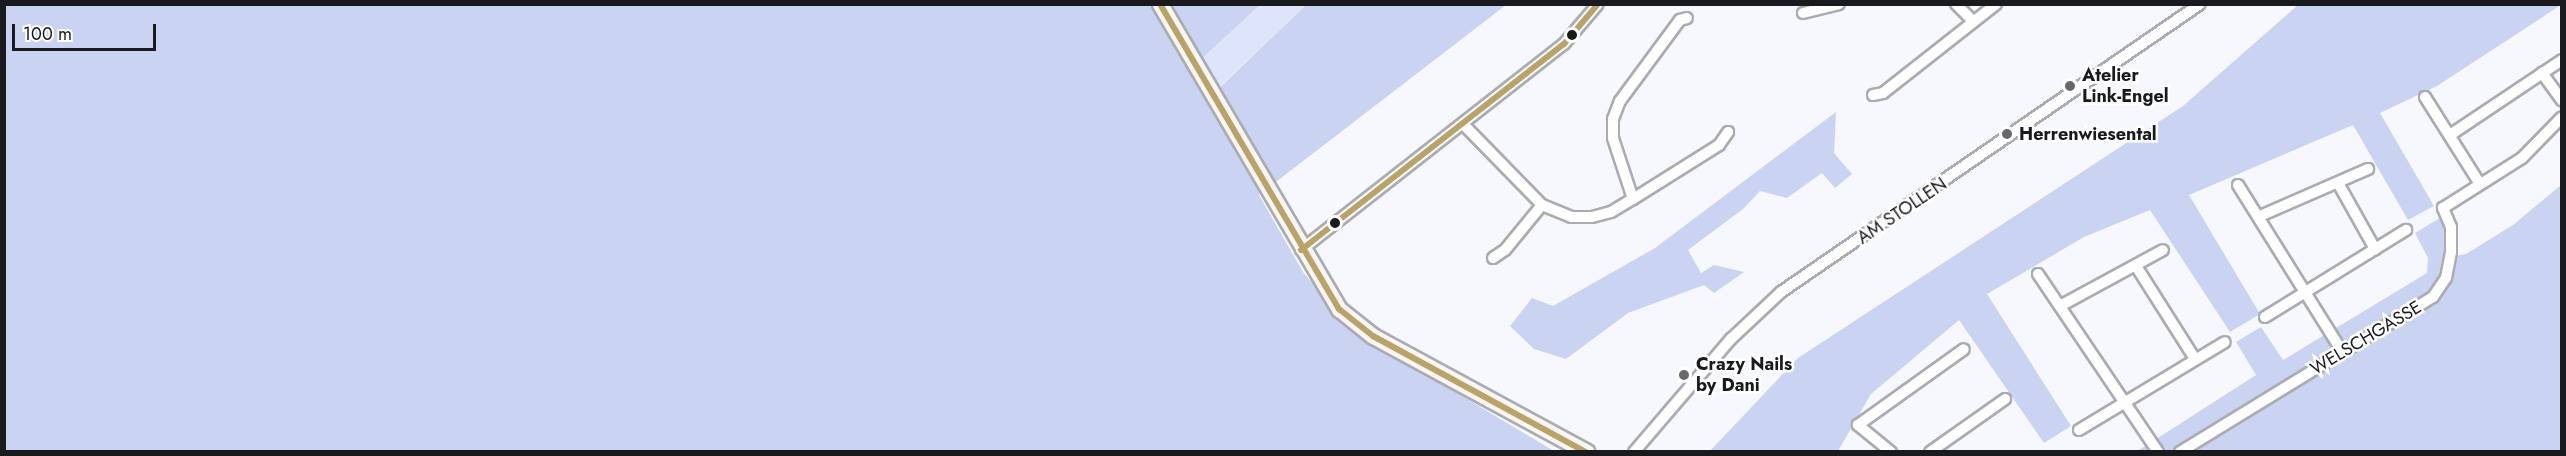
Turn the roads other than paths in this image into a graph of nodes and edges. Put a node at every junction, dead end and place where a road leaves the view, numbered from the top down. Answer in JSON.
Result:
{"nodes":[{"id":1,"x":1160,"y":4,"type":"edge"},
{"id":2,"x":1598,"y":4,"type":"edge"},
{"id":3,"x":1839,"y":4,"type":"edge"},
{"id":4,"x":1956,"y":4,"type":"edge"},
{"id":5,"x":1996,"y":4,"type":"edge"},
{"id":6,"x":2200,"y":4,"type":"edge"},
{"id":7,"x":1803,"y":13,"type":"dead end"},
{"id":8,"x":1687,"y":18,"type":"dead end"},
{"id":9,"x":1974,"y":22,"type":"junction"},
{"id":10,"x":2562,"y":60,"type":"edge"},
{"id":11,"x":2542,"y":73,"type":"junction"},
{"id":12,"x":1873,"y":95,"type":"dead end"},
{"id":13,"x":2425,"y":97,"type":"dead end"},
{"id":14,"x":2562,"y":101,"type":"edge"},
{"id":15,"x":2562,"y":117,"type":"edge"},
{"id":16,"x":1463,"y":124,"type":"junction"},
{"id":17,"x":1728,"y":132,"type":"dead end"},
{"id":18,"x":2450,"y":135,"type":"junction"},
{"id":19,"x":2368,"y":169,"type":"dead end"},
{"id":20,"x":2338,"y":183,"type":"junction"},
{"id":21,"x":2480,"y":184,"type":"junction"},
{"id":22,"x":2238,"y":185,"type":"dead end"},
{"id":23,"x":1634,"y":199,"type":"junction"},
{"id":24,"x":1542,"y":205,"type":"junction"},
{"id":25,"x":2260,"y":216,"type":"junction"},
{"id":26,"x":2406,"y":230,"type":"dead end"},
{"id":27,"x":2375,"y":249,"type":"junction"},
{"id":28,"x":1301,"y":250,"type":"junction"},
{"id":29,"x":2163,"y":250,"type":"dead end"},
{"id":30,"x":1493,"y":258,"type":"dead end"},
{"id":31,"x":2136,"y":266,"type":"junction"},
{"id":32,"x":2038,"y":274,"type":"dead end"},
{"id":33,"x":2306,"y":291,"type":"junction"},
{"id":34,"x":2060,"y":306,"type":"junction"},
{"id":35,"x":2265,"y":317,"type":"dead end"},
{"id":36,"x":2225,"y":342,"type":"dead end"},
{"id":37,"x":1964,"y":349,"type":"dead end"},
{"id":38,"x":2343,"y":353,"type":"junction"},
{"id":39,"x":2194,"y":359,"type":"junction"},
{"id":40,"x":2005,"y":399,"type":"dead end"},
{"id":41,"x":2124,"y":401,"type":"junction"},
{"id":42,"x":2079,"y":430,"type":"dead end"},
{"id":43,"x":1587,"y":452,"type":"edge"},
{"id":44,"x":1634,"y":452,"type":"edge"},
{"id":45,"x":1891,"y":452,"type":"edge"},
{"id":46,"x":1930,"y":452,"type":"edge"},
{"id":47,"x":2158,"y":452,"type":"edge"},
{"id":48,"x":2180,"y":452,"type":"edge"}],
"edges":[{"from":1,"to":28,"type":"street"},
{"from":2,"to":16,"type":"street"},
{"from":3,"to":7,"type":"street"},
{"from":4,"to":9,"type":"street"},
{"from":5,"to":9,"type":"street"},
{"from":6,"to":44,"type":"street","name":"AM STOLLEN"},
{"from":8,"to":23,"type":"street"},
{"from":9,"to":12,"type":"street"},
{"from":10,"to":11,"type":"street"},
{"from":11,"to":14,"type":"street"},
{"from":11,"to":18,"type":"street"},
{"from":13,"to":18,"type":"street"},
{"from":15,"to":21,"type":"street","name":"WELSCHGASSE"},
{"from":16,"to":24,"type":"street"},
{"from":16,"to":28,"type":"street"},
{"from":17,"to":23,"type":"street"},
{"from":18,"to":21,"type":"street"},
{"from":19,"to":20,"type":"street"},
{"from":20,"to":25,"type":"street"},
{"from":20,"to":27,"type":"street"},
{"from":21,"to":38,"type":"street","name":"WELSCHGASSE"},
{"from":22,"to":25,"type":"street"},
{"from":23,"to":24,"type":"street"},
{"from":24,"to":30,"type":"street"},
{"from":25,"to":33,"type":"street"},
{"from":26,"to":27,"type":"street"},
{"from":27,"to":33,"type":"street"},
{"from":28,"to":43,"type":"street"},
{"from":29,"to":31,"type":"street"},
{"from":31,"to":34,"type":"street"},
{"from":31,"to":39,"type":"street"},
{"from":32,"to":34,"type":"street"},
{"from":33,"to":35,"type":"street"},
{"from":33,"to":38,"type":"street"},
{"from":34,"to":41,"type":"street"},
{"from":36,"to":39,"type":"street"},
{"from":37,"to":45,"type":"street"},
{"from":38,"to":48,"type":"street","name":"WELSCHGASSE"},
{"from":39,"to":41,"type":"street"},
{"from":40,"to":46,"type":"street"},
{"from":41,"to":42,"type":"street"},
{"from":41,"to":47,"type":"street"}]}
